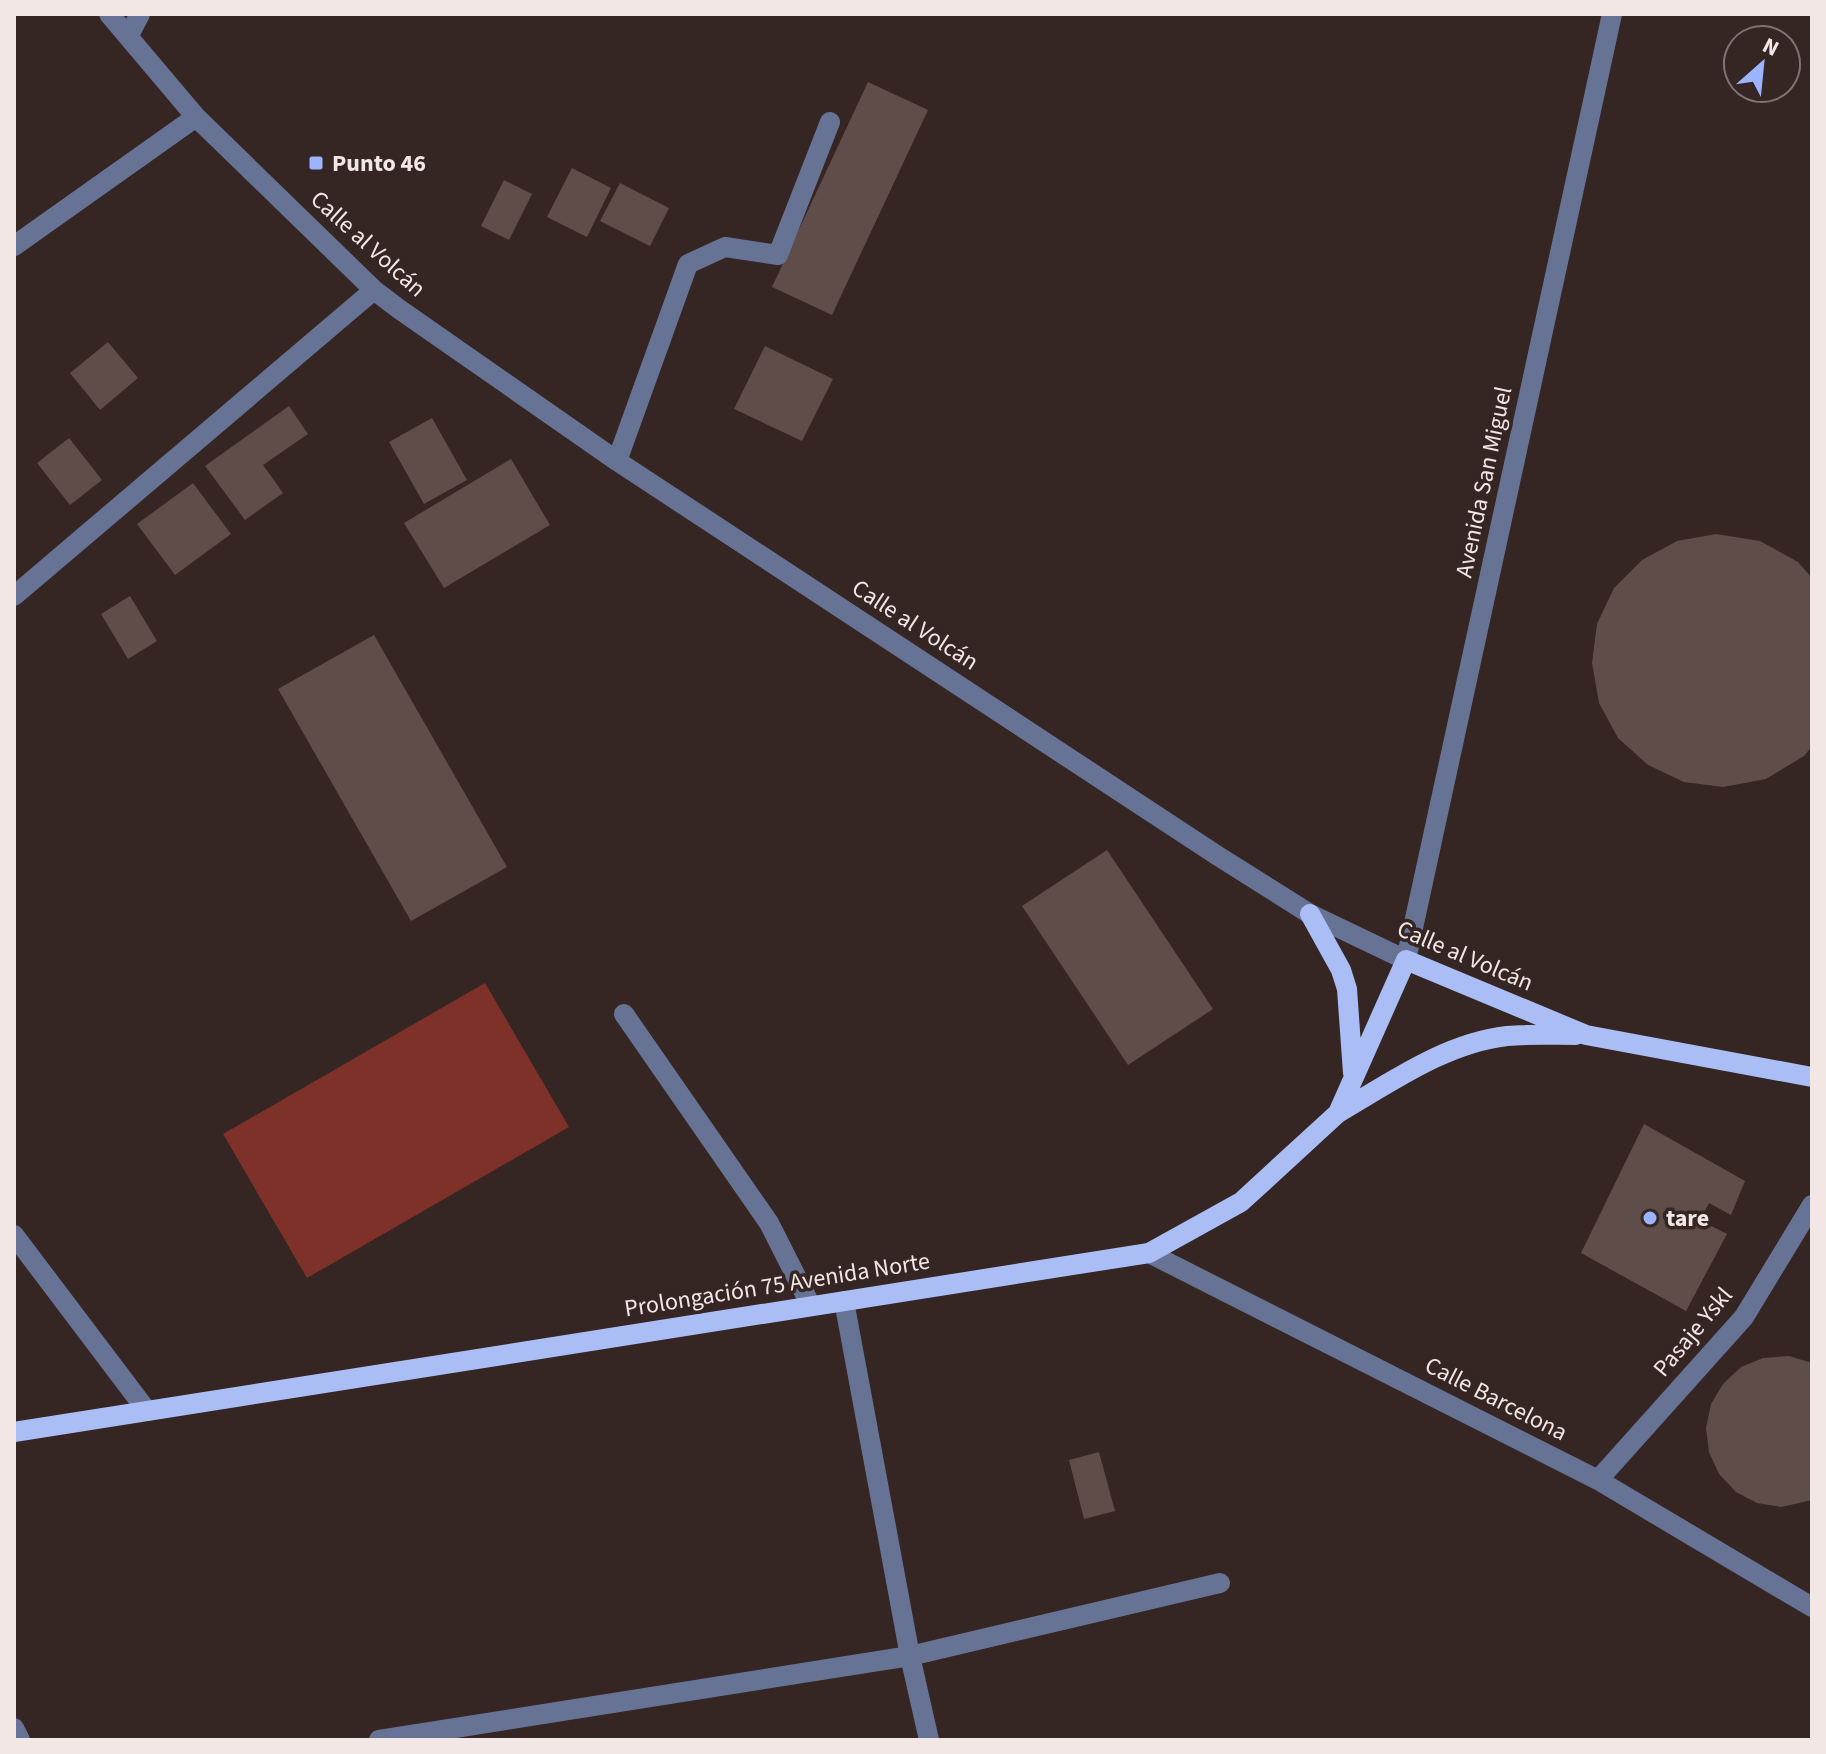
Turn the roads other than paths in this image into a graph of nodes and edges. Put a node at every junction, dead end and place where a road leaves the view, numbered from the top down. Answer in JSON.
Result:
{"nodes":[{"id":1,"x":109,"y":14,"type":"edge"},
{"id":2,"x":140,"y":14,"type":"edge"},
{"id":3,"x":1612,"y":14,"type":"edge"},
{"id":4,"x":128,"y":37,"type":"junction"},
{"id":5,"x":196,"y":117,"type":"junction"},
{"id":6,"x":830,"y":122,"type":"dead end"},
{"id":7,"x":14,"y":246,"type":"edge"},
{"id":8,"x":374,"y":290,"type":"junction"},
{"id":9,"x":617,"y":461,"type":"junction"},
{"id":10,"x":14,"y":596,"type":"edge"},
{"id":11,"x":1310,"y":914,"type":"junction"},
{"id":12,"x":1406,"y":960,"type":"junction"},
{"id":13,"x":624,"y":1014,"type":"dead end"},
{"id":14,"x":1586,"y":1035,"type":"junction"},
{"id":15,"x":1812,"y":1077,"type":"edge"},
{"id":16,"x":1353,"y":1079,"type":"junction"},
{"id":17,"x":1338,"y":1113,"type":"junction"},
{"id":18,"x":1812,"y":1205,"type":"edge"},
{"id":19,"x":14,"y":1235,"type":"edge"},
{"id":20,"x":1149,"y":1253,"type":"junction"},
{"id":21,"x":844,"y":1301,"type":"junction"},
{"id":22,"x":811,"y":1306,"type":"junction"},
{"id":23,"x":147,"y":1411,"type":"junction"},
{"id":24,"x":14,"y":1432,"type":"edge"},
{"id":25,"x":1598,"y":1480,"type":"junction"},
{"id":26,"x":1220,"y":1583,"type":"dead end"},
{"id":27,"x":1812,"y":1607,"type":"edge"},
{"id":28,"x":910,"y":1656,"type":"junction"},
{"id":29,"x":14,"y":1728,"type":"edge"},
{"id":30,"x":20,"y":1740,"type":"edge"},
{"id":31,"x":379,"y":1740,"type":"edge"},
{"id":32,"x":929,"y":1740,"type":"edge"}],
"edges":[{"from":1,"to":4,"type":"street","name":"Calle al Volcán"},
{"from":2,"to":4,"type":"street"},
{"from":3,"to":12,"type":"street","name":"Avenida San Miguel"},
{"from":4,"to":5,"type":"street","name":"Calle al Volcán"},
{"from":5,"to":7,"type":"street"},
{"from":5,"to":8,"type":"street","name":"Calle al Volcán"},
{"from":6,"to":9,"type":"street"},
{"from":8,"to":9,"type":"street","name":"Calle al Volcán"},
{"from":8,"to":10,"type":"street"},
{"from":9,"to":11,"type":"street","name":"Calle al Volcán"},
{"from":11,"to":12,"type":"street","name":"Calle al Volcán"},
{"from":11,"to":16,"type":"main road"},
{"from":12,"to":14,"type":"main road","name":"Calle al Volcán"},
{"from":12,"to":16,"type":"main road","name":"Prolongación 75 Avenida Norte"},
{"from":13,"to":22,"type":"street"},
{"from":14,"to":15,"type":"main road","name":"Calle al Volcán"},
{"from":14,"to":17,"type":"main road"},
{"from":16,"to":17,"type":"main road","name":"Prolongación 75 Avenida Norte"},
{"from":17,"to":20,"type":"main road","name":"Prolongación 75 Avenida Norte"},
{"from":18,"to":25,"type":"street","name":"Pasaje Yskl"},
{"from":19,"to":23,"type":"street"},
{"from":20,"to":21,"type":"main road","name":"Prolongación 75 Avenida Norte"},
{"from":20,"to":25,"type":"street","name":"Calle Barcelona"},
{"from":21,"to":22,"type":"main road","name":"Prolongación 75 Avenida Norte"},
{"from":21,"to":28,"type":"street"},
{"from":22,"to":23,"type":"main road","name":"Prolongación 75 Avenida Norte"},
{"from":23,"to":24,"type":"main road","name":"Prolongación 75 Avenida Norte"},
{"from":25,"to":27,"type":"street","name":"Calle Barcelona"},
{"from":26,"to":28,"type":"street"},
{"from":28,"to":31,"type":"street"},
{"from":28,"to":32,"type":"street"},
{"from":29,"to":30,"type":"street"}]}
